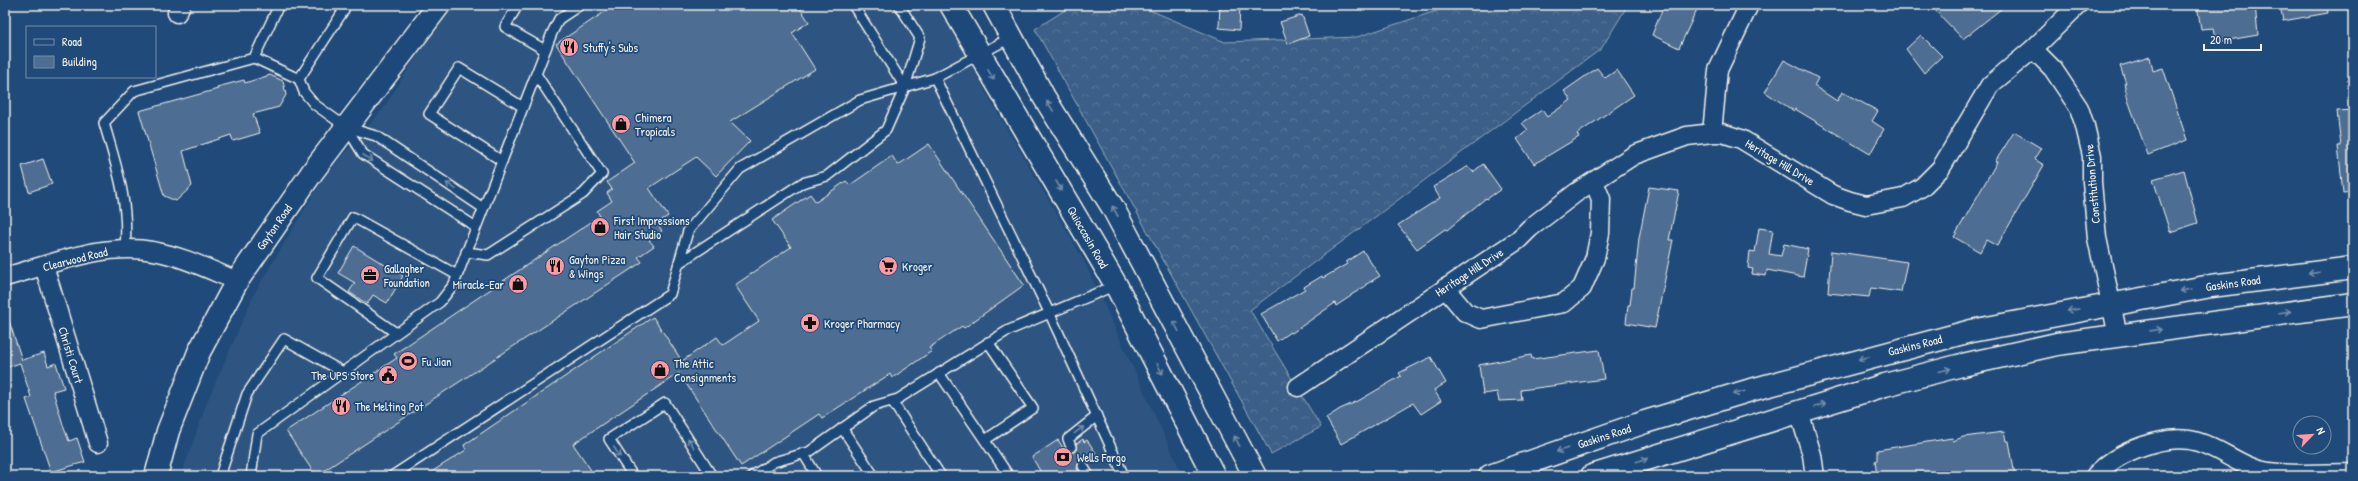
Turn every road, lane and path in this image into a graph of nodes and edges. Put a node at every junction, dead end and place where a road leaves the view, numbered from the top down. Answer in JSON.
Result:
{"nodes":[{"id":1,"x":279,"y":5,"type":"edge"},
{"id":2,"x":337,"y":5,"type":"edge"},
{"id":3,"x":439,"y":5,"type":"edge"},
{"id":4,"x":518,"y":5,"type":"edge"},
{"id":5,"x":580,"y":5,"type":"edge"},
{"id":6,"x":853,"y":5,"type":"edge"},
{"id":7,"x":899,"y":5,"type":"edge"},
{"id":8,"x":951,"y":5,"type":"edge"},
{"id":9,"x":994,"y":5,"type":"edge"},
{"id":10,"x":1748,"y":5,"type":"edge"},
{"id":11,"x":2078,"y":5,"type":"edge"},
{"id":12,"x":1010,"y":38,"type":"junction"},
{"id":13,"x":2033,"y":49,"type":"junction"},
{"id":14,"x":545,"y":50,"type":"junction"},
{"id":15,"x":978,"y":54,"type":"junction"},
{"id":16,"x":254,"y":58,"type":"junction"},
{"id":17,"x":536,"y":74,"type":"junction"},
{"id":18,"x":935,"y":78,"type":"junction"},
{"id":19,"x":299,"y":79,"type":"junction"},
{"id":20,"x":905,"y":87,"type":"junction"},
{"id":21,"x":523,"y":107,"type":"junction"},
{"id":22,"x":346,"y":127,"type":"junction"},
{"id":23,"x":1712,"y":133,"type":"junction"},
{"id":24,"x":502,"y":161,"type":"junction"},
{"id":25,"x":1594,"y":182,"type":"junction"},
{"id":26,"x":483,"y":208,"type":"junction"},
{"id":27,"x":476,"y":227,"type":"junction"},
{"id":28,"x":125,"y":249,"type":"junction"},
{"id":29,"x":466,"y":252,"type":"junction"},
{"id":30,"x":679,"y":263,"type":"junction"},
{"id":31,"x":44,"y":266,"type":"junction"},
{"id":32,"x":2353,"y":268,"type":"edge"},
{"id":33,"x":457,"y":275,"type":"junction"},
{"id":34,"x":5,"y":277,"type":"edge"},
{"id":35,"x":237,"y":280,"type":"junction"},
{"id":36,"x":1116,"y":285,"type":"junction"},
{"id":37,"x":1445,"y":288,"type":"junction"},
{"id":38,"x":2111,"y":304,"type":"junction"},
{"id":39,"x":2353,"y":304,"type":"edge"},
{"id":40,"x":1049,"y":312,"type":"junction"},
{"id":41,"x":396,"y":333,"type":"junction"},
{"id":42,"x":2118,"y":336,"type":"junction"},
{"id":43,"x":988,"y":342,"type":"junction"},
{"id":44,"x":343,"y":372,"type":"junction"},
{"id":45,"x":939,"y":373,"type":"junction"},
{"id":46,"x":1298,"y":387,"type":"dead end"},
{"id":47,"x":892,"y":401,"type":"junction"},
{"id":48,"x":1799,"y":411,"type":"junction"},
{"id":49,"x":1097,"y":416,"type":"junction"},
{"id":50,"x":842,"y":428,"type":"junction"},
{"id":51,"x":985,"y":440,"type":"junction"},
{"id":52,"x":98,"y":443,"type":"dead end"},
{"id":53,"x":1071,"y":447,"type":"dead end"},
{"id":54,"x":803,"y":453,"type":"junction"},
{"id":55,"x":1083,"y":466,"type":"dead end"},
{"id":56,"x":2252,"y":472,"type":"edge"},
{"id":57,"x":2353,"y":473,"type":"edge"},
{"id":58,"x":156,"y":476,"type":"edge"},
{"id":59,"x":220,"y":476,"type":"edge"},
{"id":60,"x":251,"y":476,"type":"edge"},
{"id":61,"x":392,"y":476,"type":"edge"},
{"id":62,"x":633,"y":476,"type":"edge"},
{"id":63,"x":712,"y":476,"type":"edge"},
{"id":64,"x":752,"y":476,"type":"edge"},
{"id":65,"x":817,"y":476,"type":"edge"},
{"id":66,"x":874,"y":476,"type":"edge"},
{"id":67,"x":941,"y":476,"type":"edge"},
{"id":68,"x":1009,"y":476,"type":"edge"},
{"id":69,"x":1089,"y":476,"type":"edge"},
{"id":70,"x":1124,"y":476,"type":"edge"},
{"id":71,"x":1214,"y":476,"type":"edge"},
{"id":72,"x":1255,"y":476,"type":"edge"},
{"id":73,"x":1490,"y":476,"type":"edge"},
{"id":74,"x":1592,"y":476,"type":"edge"},
{"id":75,"x":1815,"y":476,"type":"edge"},
{"id":76,"x":2095,"y":476,"type":"edge"}],
"edges":[{"from":1,"to":16,"type":"lane"},
{"from":2,"to":19,"type":"lane"},
{"from":3,"to":22,"type":"main road","name":"Gayton Road"},
{"from":4,"to":14,"type":"lane"},
{"from":5,"to":14,"type":"lane"},
{"from":6,"to":20,"type":"lane"},
{"from":7,"to":20,"type":"lane"},
{"from":8,"to":15,"type":"main road","name":"Quioccasin Road"},
{"from":9,"to":12,"type":"main road"},
{"from":10,"to":23,"type":"street"},
{"from":11,"to":13,"type":"street","name":"Heritage Hill Drive"},
{"from":12,"to":15,"type":"lane"},
{"from":72,"to":12,"type":"main road","one_way":true},
{"from":13,"to":23,"type":"street","name":"Heritage Hill Drive"},
{"from":13,"to":38,"type":"street","name":"Constitution Drive"},
{"from":14,"to":17,"type":"lane"},
{"from":15,"to":18,"type":"lane"},
{"from":15,"to":36,"type":"main road","name":"Quioccasin Road","one_way":true},
{"from":16,"to":19,"type":"lane"},
{"from":16,"to":28,"type":"lane"},
{"from":17,"to":21,"type":"lane"},
{"from":17,"to":29,"type":"lane"},
{"from":18,"to":20,"type":"lane"},
{"from":18,"to":40,"type":"lane"},
{"from":19,"to":22,"type":"lane"},
{"from":20,"to":30,"type":"lane"},
{"from":20,"to":30,"type":"lane"},
{"from":21,"to":24,"type":"lane"},
{"from":21,"to":24,"type":"lane"},
{"from":26,"to":22,"type":"lane","one_way":true},
{"from":22,"to":27,"type":"lane","one_way":true},
{"from":22,"to":35,"type":"main road","name":"Gayton Road"},
{"from":23,"to":25,"type":"street","name":"Heritage Hill Drive"},
{"from":24,"to":26,"type":"lane"},
{"from":25,"to":37,"type":"street","name":"Heritage Hill Drive"},
{"from":25,"to":37,"type":"street"},
{"from":26,"to":27,"type":"lane"},
{"from":27,"to":29,"type":"lane"},
{"from":28,"to":31,"type":"street","name":"Clearwood Road"},
{"from":28,"to":35,"type":"street","name":"Clearwood Road"},
{"from":29,"to":33,"type":"lane"},
{"from":30,"to":61,"type":"lane"},
{"from":31,"to":34,"type":"street","name":"Clearwood Road"},
{"from":31,"to":52,"type":"street","name":"Christi Court"},
{"from":32,"to":38,"type":"main road","name":"Gaskins Road","one_way":true},
{"from":33,"to":41,"type":"lane"},
{"from":33,"to":41,"type":"lane"},
{"from":35,"to":58,"type":"main road","name":"Gayton Road"},
{"from":36,"to":40,"type":"lane"},
{"from":36,"to":71,"type":"main road","name":"Quioccasin Road","one_way":true},
{"from":37,"to":46,"type":"street","name":"Heritage Hill Drive"},
{"from":38,"to":42,"type":"street","name":"Constitution Drive"},
{"from":38,"to":73,"type":"main road","name":"Gaskins Road","one_way":true},
{"from":42,"to":39,"type":"main road","one_way":true},
{"from":40,"to":43,"type":"lane"},
{"from":40,"to":49,"type":"lane"},
{"from":41,"to":44,"type":"lane"},
{"from":48,"to":42,"type":"main road","one_way":true},
{"from":43,"to":45,"type":"lane"},
{"from":43,"to":51,"type":"lane"},
{"from":44,"to":59,"type":"lane"},
{"from":44,"to":60,"type":"lane"},
{"from":45,"to":47,"type":"lane"},
{"from":45,"to":51,"type":"lane"},
{"from":47,"to":50,"type":"lane"},
{"from":47,"to":67,"type":"lane"},
{"from":74,"to":48,"type":"main road","one_way":true},
{"from":48,"to":75,"type":"street"},
{"from":53,"to":49,"type":"lane","one_way":true},
{"from":49,"to":70,"type":"lane"},
{"from":50,"to":54,"type":"lane"},
{"from":50,"to":66,"type":"lane"},
{"from":51,"to":68,"type":"lane"},
{"from":54,"to":64,"type":"lane"},
{"from":54,"to":65,"type":"lane"},
{"from":55,"to":69,"type":"lane"},
{"from":56,"to":57,"type":"street"},
{"from":56,"to":76,"type":"street"},
{"from":63,"to":62,"type":"lane","one_way":true}]}
